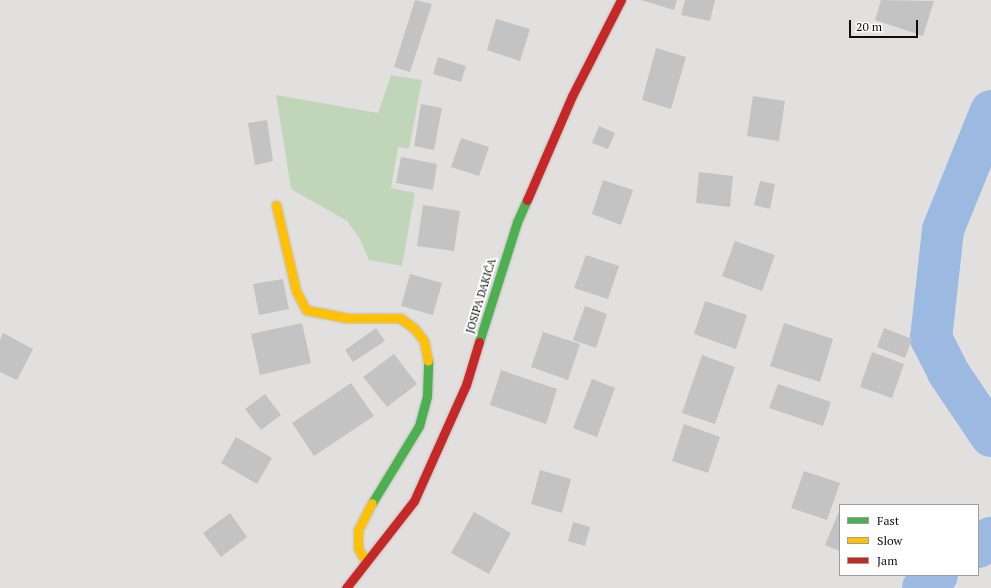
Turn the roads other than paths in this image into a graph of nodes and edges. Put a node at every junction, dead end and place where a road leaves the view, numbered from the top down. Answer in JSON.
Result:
{"nodes":[{"id":1,"x":621,"y":0,"type":"edge"},
{"id":2,"x":276,"y":205,"type":"dead end"},
{"id":3,"x":366,"y":562,"type":"junction"},
{"id":4,"x":346,"y":588,"type":"edge"}],
"edges":[{"from":1,"to":3,"type":"main road","name":"JOSIPA DAKIĆA"},
{"from":2,"to":3,"type":"main road"},
{"from":3,"to":4,"type":"main road","name":"JOSIPA DAKIĆA"}]}
